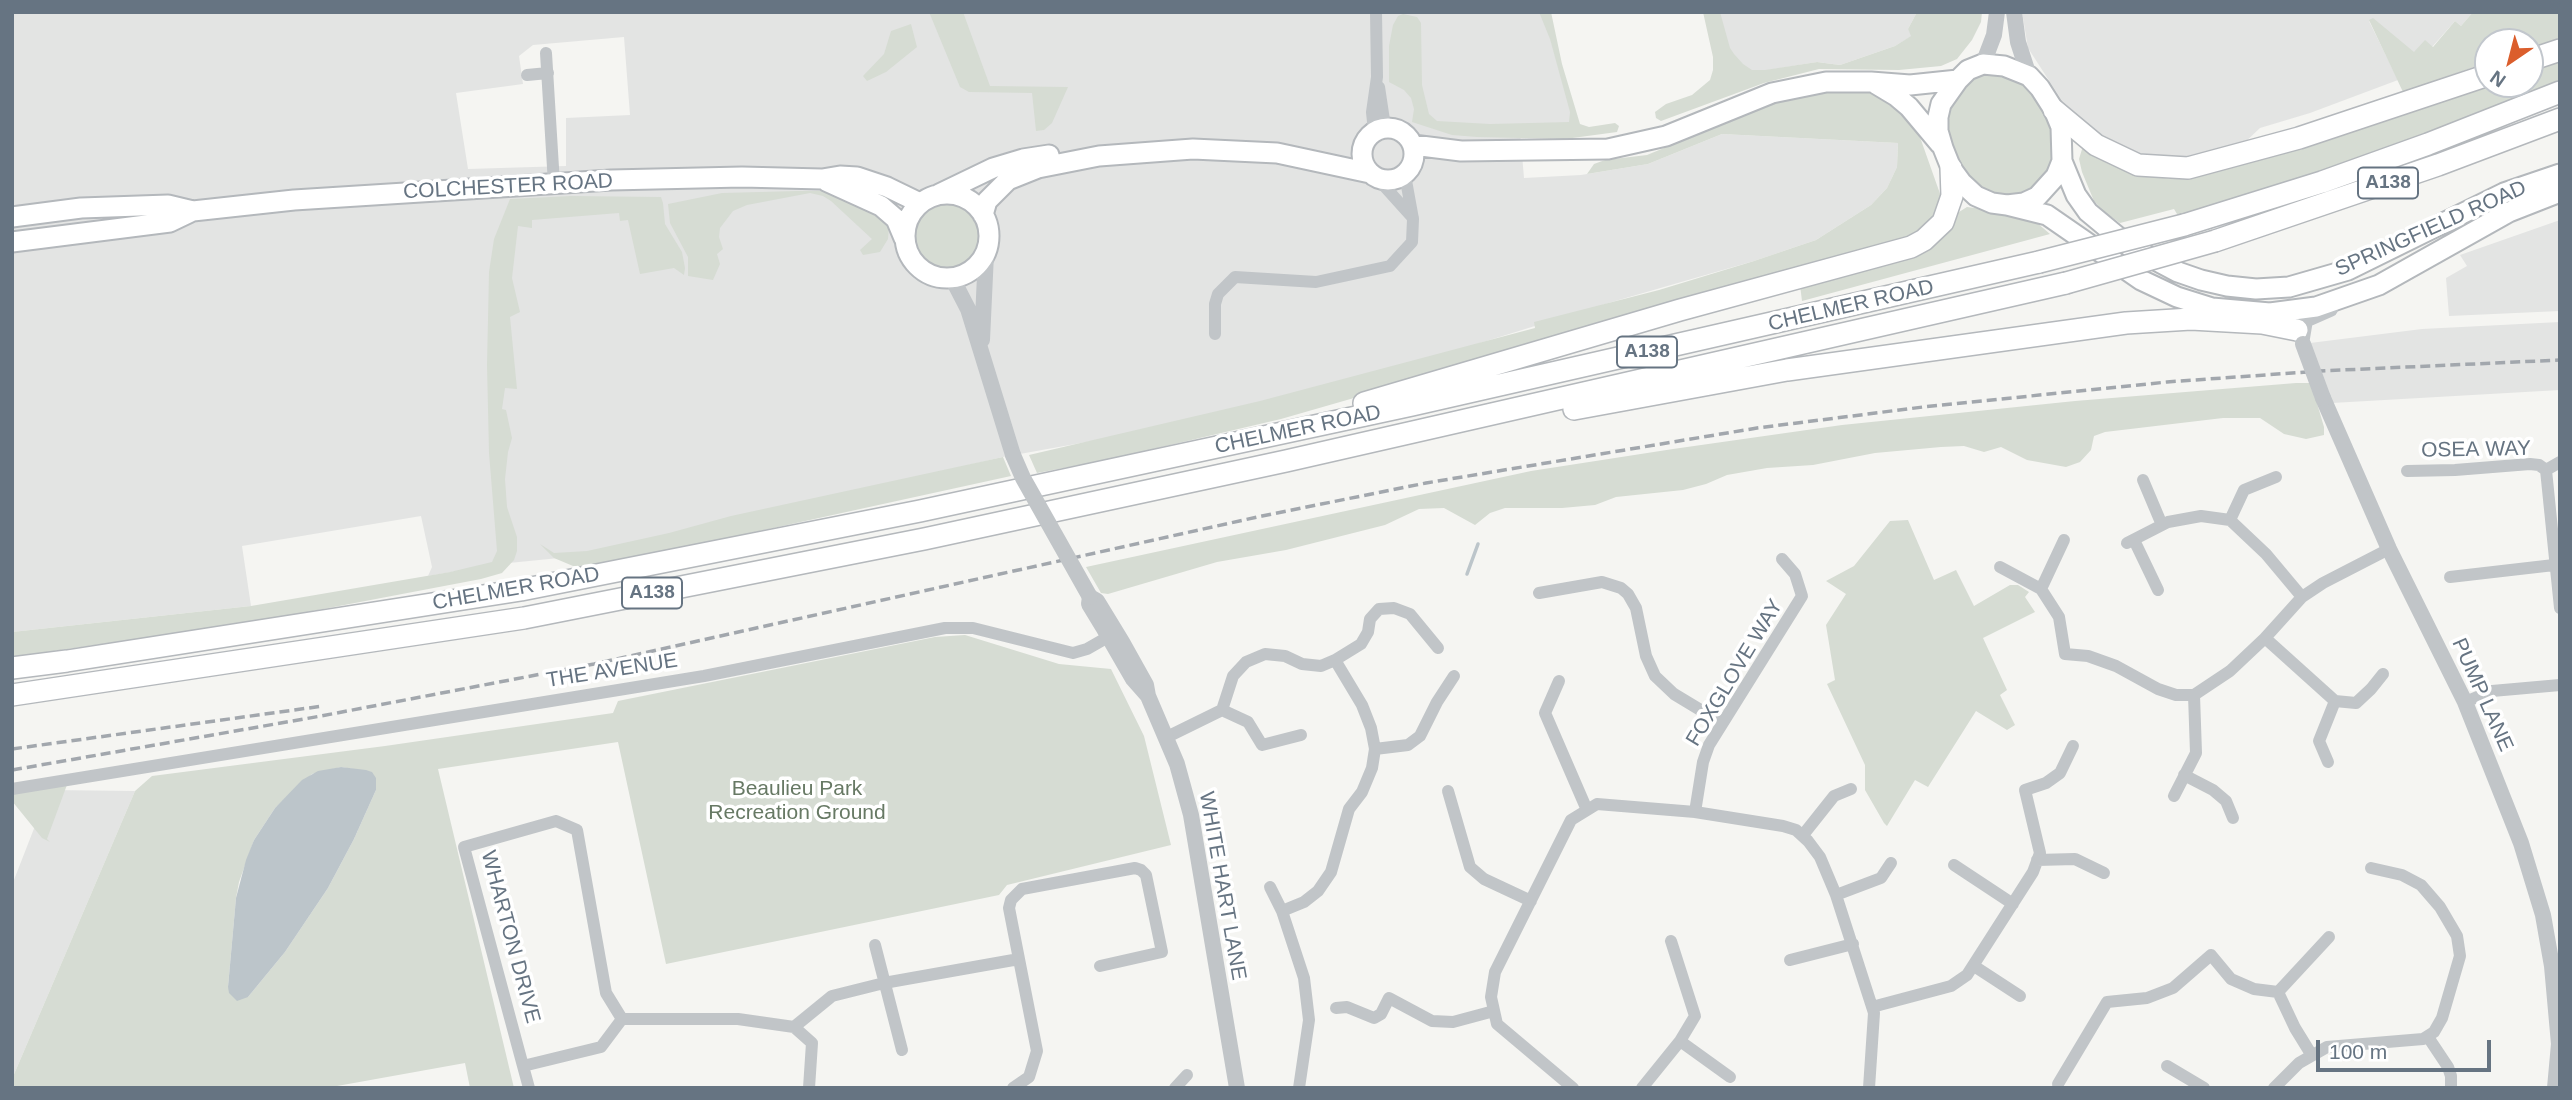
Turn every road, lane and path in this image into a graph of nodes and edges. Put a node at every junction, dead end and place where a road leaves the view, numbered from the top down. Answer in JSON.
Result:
{"nodes":[{"id":1,"x":1376,"y":12,"type":"edge"},
{"id":2,"x":1997,"y":12,"type":"edge"},
{"id":3,"x":2014,"y":12,"type":"edge"},
{"id":4,"x":546,"y":53,"type":"dead end"},
{"id":5,"x":1983,"y":64,"type":"junction"},
{"id":6,"x":548,"y":73,"type":"junction"},
{"id":7,"x":527,"y":75,"type":"dead end"},
{"id":8,"x":2029,"y":76,"type":"junction"},
{"id":9,"x":1958,"y":80,"type":"junction"},
{"id":10,"x":2474,"y":80,"type":"edge"},
{"id":11,"x":1871,"y":82,"type":"junction"},
{"id":12,"x":2560,"y":92,"type":"edge"},
{"id":13,"x":2054,"y":110,"type":"junction"},
{"id":14,"x":2560,"y":119,"type":"edge"},
{"id":15,"x":1380,"y":129,"type":"junction"},
{"id":16,"x":1943,"y":148,"type":"junction"},
{"id":17,"x":1362,"y":150,"type":"junction"},
{"id":18,"x":1099,"y":156,"type":"junction"},
{"id":19,"x":1410,"y":161,"type":"junction"},
{"id":20,"x":2062,"y":161,"type":"junction"},
{"id":21,"x":1315,"y":162,"type":"junction"},
{"id":22,"x":1951,"y":168,"type":"junction"},
{"id":23,"x":2560,"y":174,"type":"edge"},
{"id":24,"x":1373,"y":176,"type":"junction"},
{"id":25,"x":822,"y":179,"type":"junction"},
{"id":26,"x":554,"y":184,"type":"junction"},
{"id":27,"x":2560,"y":192,"type":"edge"},
{"id":28,"x":939,"y":194,"type":"junction"},
{"id":29,"x":920,"y":203,"type":"junction"},
{"id":30,"x":2007,"y":205,"type":"junction"},
{"id":31,"x":193,"y":211,"type":"junction"},
{"id":32,"x":983,"y":215,"type":"junction"},
{"id":33,"x":12,"y":217,"type":"edge"},
{"id":34,"x":1413,"y":219,"type":"junction"},
{"id":35,"x":904,"y":237,"type":"junction"},
{"id":36,"x":12,"y":242,"type":"edge"},
{"id":37,"x":985,"y":254,"type":"junction"},
{"id":38,"x":952,"y":278,"type":"junction"},
{"id":39,"x":2379,"y":285,"type":"junction"},
{"id":40,"x":2242,"y":312,"type":"junction"},
{"id":41,"x":2270,"y":313,"type":"junction"},
{"id":42,"x":2191,"y":319,"type":"junction"},
{"id":43,"x":1215,"y":334,"type":"dead end"},
{"id":44,"x":2300,"y":337,"type":"junction"},
{"id":45,"x":982,"y":349,"type":"junction"},
{"id":46,"x":1255,"y":439,"type":"junction"},
{"id":47,"x":1286,"y":461,"type":"junction"},
{"id":48,"x":2560,"y":462,"type":"edge"},
{"id":49,"x":2546,"y":470,"type":"junction"},
{"id":50,"x":2407,"y":471,"type":"dead end"},
{"id":51,"x":2276,"y":477,"type":"dead end"},
{"id":52,"x":2143,"y":480,"type":"dead end"},
{"id":53,"x":2230,"y":520,"type":"junction"},
{"id":54,"x":2162,"y":525,"type":"junction"},
{"id":55,"x":2064,"y":540,"type":"dead end"},
{"id":56,"x":2389,"y":550,"type":"junction"},
{"id":57,"x":1782,"y":559,"type":"dead end"},
{"id":58,"x":2554,"y":565,"type":"junction"},
{"id":59,"x":2000,"y":567,"type":"dead end"},
{"id":60,"x":2450,"y":577,"type":"dead end"},
{"id":61,"x":2041,"y":589,"type":"junction"},
{"id":62,"x":2158,"y":590,"type":"dead end"},
{"id":63,"x":1539,"y":593,"type":"dead end"},
{"id":64,"x":1090,"y":597,"type":"junction"},
{"id":65,"x":2302,"y":597,"type":"junction"},
{"id":66,"x":2560,"y":608,"type":"edge"},
{"id":67,"x":1108,"y":636,"type":"junction"},
{"id":68,"x":2265,"y":638,"type":"junction"},
{"id":69,"x":1438,"y":648,"type":"dead end"},
{"id":70,"x":1335,"y":660,"type":"junction"},
{"id":71,"x":12,"y":668,"type":"edge"},
{"id":72,"x":2383,"y":674,"type":"dead end"},
{"id":73,"x":1454,"y":676,"type":"dead end"},
{"id":74,"x":1559,"y":681,"type":"dead end"},
{"id":75,"x":2560,"y":685,"type":"edge"},
{"id":76,"x":12,"y":695,"type":"edge"},
{"id":77,"x":2194,"y":695,"type":"junction"},
{"id":78,"x":1148,"y":696,"type":"junction"},
{"id":79,"x":2335,"y":701,"type":"junction"},
{"id":80,"x":2465,"y":702,"type":"junction"},
{"id":81,"x":1222,"y":710,"type":"junction"},
{"id":82,"x":1722,"y":723,"type":"junction"},
{"id":83,"x":1301,"y":735,"type":"dead end"},
{"id":84,"x":1167,"y":737,"type":"junction"},
{"id":85,"x":2073,"y":746,"type":"dead end"},
{"id":86,"x":1375,"y":749,"type":"junction"},
{"id":87,"x":2328,"y":762,"type":"dead end"},
{"id":88,"x":2184,"y":775,"type":"junction"},
{"id":89,"x":12,"y":789,"type":"edge"},
{"id":90,"x":1851,"y":789,"type":"dead end"},
{"id":91,"x":1448,"y":791,"type":"dead end"},
{"id":92,"x":2174,"y":796,"type":"dead end"},
{"id":93,"x":1587,"y":810,"type":"junction"},
{"id":94,"x":1695,"y":812,"type":"junction"},
{"id":95,"x":2233,"y":818,"type":"dead end"},
{"id":96,"x":1803,"y":835,"type":"junction"},
{"id":97,"x":2037,"y":860,"type":"junction"},
{"id":98,"x":1891,"y":863,"type":"dead end"},
{"id":99,"x":1954,"y":865,"type":"dead end"},
{"id":100,"x":2371,"y":868,"type":"dead end"},
{"id":101,"x":2104,"y":873,"type":"dead end"},
{"id":102,"x":1270,"y":887,"type":"dead end"},
{"id":103,"x":1836,"y":895,"type":"junction"},
{"id":104,"x":1531,"y":901,"type":"junction"},
{"id":105,"x":2013,"y":904,"type":"junction"},
{"id":106,"x":1282,"y":911,"type":"junction"},
{"id":107,"x":2329,"y":937,"type":"dead end"},
{"id":108,"x":1671,"y":941,"type":"dead end"},
{"id":109,"x":1853,"y":944,"type":"junction"},
{"id":110,"x":875,"y":946,"type":"dead end"},
{"id":111,"x":1018,"y":959,"type":"junction"},
{"id":112,"x":1790,"y":960,"type":"dead end"},
{"id":113,"x":1100,"y":966,"type":"dead end"},
{"id":114,"x":1974,"y":966,"type":"junction"},
{"id":115,"x":884,"y":983,"type":"junction"},
{"id":116,"x":2278,"y":992,"type":"junction"},
{"id":117,"x":2020,"y":996,"type":"dead end"},
{"id":118,"x":1872,"y":1007,"type":"junction"},
{"id":119,"x":1336,"y":1008,"type":"dead end"},
{"id":120,"x":1494,"y":1011,"type":"junction"},
{"id":121,"x":622,"y":1019,"type":"junction"},
{"id":122,"x":794,"y":1027,"type":"junction"},
{"id":123,"x":2428,"y":1037,"type":"junction"},
{"id":124,"x":1679,"y":1041,"type":"junction"},
{"id":125,"x":902,"y":1050,"type":"dead end"},
{"id":126,"x":2311,"y":1054,"type":"junction"},
{"id":127,"x":523,"y":1066,"type":"junction"},
{"id":128,"x":2167,"y":1066,"type":"dead end"},
{"id":129,"x":1187,"y":1075,"type":"dead end"},
{"id":130,"x":1559,"y":1077,"type":"junction"},
{"id":131,"x":1730,"y":1077,"type":"dead end"},
{"id":132,"x":2058,"y":1084,"type":"dead end"},
{"id":133,"x":529,"y":1088,"type":"edge"},
{"id":134,"x":808,"y":1088,"type":"edge"},
{"id":135,"x":1013,"y":1088,"type":"edge"},
{"id":136,"x":1174,"y":1088,"type":"edge"},
{"id":137,"x":1237,"y":1088,"type":"edge"},
{"id":138,"x":1299,"y":1088,"type":"edge"},
{"id":139,"x":1551,"y":1088,"type":"edge"},
{"id":140,"x":1573,"y":1088,"type":"edge"},
{"id":141,"x":1642,"y":1088,"type":"edge"},
{"id":142,"x":1869,"y":1088,"type":"edge"},
{"id":143,"x":2204,"y":1088,"type":"edge"},
{"id":144,"x":2274,"y":1088,"type":"edge"},
{"id":145,"x":2451,"y":1088,"type":"edge"},
{"id":146,"x":2555,"y":1088,"type":"edge"}],
"edges":[{"from":1,"to":15,"type":"street"},
{"from":2,"to":5,"type":"street"},
{"from":3,"to":8,"type":"street"},
{"from":4,"to":6,"type":"street"},
{"from":5,"to":8,"type":"main road"},
{"from":5,"to":9,"type":"main road"},
{"from":6,"to":7,"type":"street"},
{"from":6,"to":26,"type":"street"},
{"from":8,"to":13,"type":"main road"},
{"from":9,"to":11,"type":"main road"},
{"from":9,"to":16,"type":"main road"},
{"from":10,"to":13,"type":"main road"},
{"from":11,"to":16,"type":"main road"},
{"from":11,"to":19,"type":"main road"},
{"from":12,"to":46,"type":"main road","name":"CHELMER ROAD","number":"A138","bridge":true},
{"from":13,"to":20,"type":"main road"},
{"from":14,"to":47,"type":"main road","name":"CHELMER ROAD","number":"A138","bridge":true},
{"from":15,"to":17,"type":"main road"},
{"from":15,"to":19,"type":"main road"},
{"from":16,"to":22,"type":"main road"},
{"from":17,"to":21,"type":"main road"},
{"from":17,"to":24,"type":"main road"},
{"from":18,"to":21,"type":"main road"},
{"from":18,"to":28,"type":"main road"},
{"from":18,"to":32,"type":"main road"},
{"from":19,"to":24,"type":"main road"},
{"from":19,"to":34,"type":"street"},
{"from":20,"to":23,"type":"main road","name":"SPRINGFIELD ROAD"},
{"from":20,"to":30,"type":"main road"},
{"from":21,"to":24,"type":"main road"},
{"from":22,"to":30,"type":"main road"},
{"from":22,"to":46,"type":"main road","number":"A138"},
{"from":24,"to":34,"type":"street"},
{"from":25,"to":26,"type":"main road","name":"COLCHESTER ROAD"},
{"from":25,"to":29,"type":"main road","name":"COLCHESTER ROAD"},
{"from":25,"to":35,"type":"main road","name":"COLCHESTER ROAD"},
{"from":26,"to":31,"type":"main road","name":"COLCHESTER ROAD"},
{"from":27,"to":39,"type":"main road","name":"SPRINGFIELD ROAD"},
{"from":28,"to":29,"type":"main road"},
{"from":28,"to":32,"type":"main road"},
{"from":29,"to":35,"type":"main road"},
{"from":30,"to":40,"type":"main road","name":"SPRINGFIELD ROAD"},
{"from":31,"to":33,"type":"main road","name":"COLCHESTER ROAD"},
{"from":31,"to":36,"type":"main road","name":"COLCHESTER ROAD"},
{"from":32,"to":37,"type":"main road"},
{"from":34,"to":43,"type":"street"},
{"from":35,"to":38,"type":"main road"},
{"from":37,"to":38,"type":"main road"},
{"from":37,"to":45,"type":"street","name":"WHITE HART LANE"},
{"from":38,"to":45,"type":"street","name":"WHITE HART LANE"},
{"from":39,"to":41,"type":"main road","name":"SPRINGFIELD ROAD"},
{"from":39,"to":44,"type":"street"},
{"from":40,"to":41,"type":"main road","name":"SPRINGFIELD ROAD"},
{"from":40,"to":42,"type":"main road"},
{"from":41,"to":44,"type":"street"},
{"from":42,"to":44,"type":"main road"},
{"from":42,"to":47,"type":"main road"},
{"from":44,"to":56,"type":"street","name":"PUMP LANE","bridge":true},
{"from":45,"to":64,"type":"street","name":"WHITE HART LANE","bridge":true},
{"from":46,"to":71,"type":"main road","name":"CHELMER ROAD","number":"A138"},
{"from":47,"to":76,"type":"main road","name":"CHELMER ROAD","number":"A138"},
{"from":48,"to":49,"type":"street","name":"OSEA WAY"},
{"from":49,"to":50,"type":"street","name":"OSEA WAY"},
{"from":49,"to":58,"type":"street","name":"OSEA WAY"},
{"from":51,"to":53,"type":"street"},
{"from":52,"to":54,"type":"street"},
{"from":53,"to":54,"type":"street"},
{"from":53,"to":65,"type":"street"},
{"from":54,"to":62,"type":"street"},
{"from":55,"to":61,"type":"street"},
{"from":56,"to":65,"type":"street"},
{"from":56,"to":80,"type":"street","name":"PUMP LANE"},
{"from":57,"to":82,"type":"street","name":"FOXGLOVE WAY"},
{"from":58,"to":60,"type":"street"},
{"from":58,"to":66,"type":"street","name":"OSEA WAY"},
{"from":59,"to":61,"type":"street"},
{"from":61,"to":77,"type":"street"},
{"from":63,"to":82,"type":"street"},
{"from":64,"to":67,"type":"street","name":"WHITE HART LANE"},
{"from":64,"to":78,"type":"street","name":"WHITE HART LANE"},
{"from":65,"to":68,"type":"street"},
{"from":67,"to":78,"type":"street","name":"WHITE HART LANE"},
{"from":67,"to":89,"type":"street","name":"THE AVENUE"},
{"from":68,"to":77,"type":"street"},
{"from":68,"to":79,"type":"street"},
{"from":69,"to":70,"type":"street"},
{"from":70,"to":81,"type":"street"},
{"from":70,"to":86,"type":"street"},
{"from":72,"to":79,"type":"street"},
{"from":73,"to":86,"type":"street"},
{"from":74,"to":93,"type":"street"},
{"from":75,"to":80,"type":"street"},
{"from":77,"to":88,"type":"street"},
{"from":78,"to":84,"type":"street","name":"WHITE HART LANE"},
{"from":79,"to":87,"type":"street"},
{"from":80,"to":146,"type":"street","name":"PUMP LANE"},
{"from":81,"to":83,"type":"street"},
{"from":81,"to":84,"type":"street"},
{"from":82,"to":94,"type":"street","name":"FOXGLOVE WAY"},
{"from":84,"to":137,"type":"street","name":"WHITE HART LANE"},
{"from":85,"to":97,"type":"street"},
{"from":86,"to":106,"type":"street"},
{"from":88,"to":92,"type":"street"},
{"from":88,"to":95,"type":"street"},
{"from":90,"to":96,"type":"street"},
{"from":91,"to":104,"type":"street"},
{"from":93,"to":94,"type":"street"},
{"from":93,"to":104,"type":"street"},
{"from":94,"to":96,"type":"street"},
{"from":96,"to":103,"type":"street"},
{"from":97,"to":101,"type":"street"},
{"from":97,"to":105,"type":"street"},
{"from":98,"to":103,"type":"street"},
{"from":99,"to":105,"type":"street"},
{"from":100,"to":123,"type":"street"},
{"from":102,"to":106,"type":"street"},
{"from":103,"to":109,"type":"street"},
{"from":104,"to":120,"type":"street"},
{"from":105,"to":114,"type":"street"},
{"from":106,"to":138,"type":"street"},
{"from":107,"to":116,"type":"street"},
{"from":108,"to":124,"type":"street"},
{"from":109,"to":112,"type":"street"},
{"from":109,"to":118,"type":"street"},
{"from":110,"to":115,"type":"street"},
{"from":111,"to":113,"type":"street"},
{"from":111,"to":115,"type":"street"},
{"from":111,"to":135,"type":"street"},
{"from":114,"to":117,"type":"street"},
{"from":114,"to":118,"type":"street"},
{"from":115,"to":122,"type":"street"},
{"from":115,"to":125,"type":"street"},
{"from":116,"to":126,"type":"street"},
{"from":116,"to":132,"type":"street"},
{"from":118,"to":142,"type":"street"},
{"from":119,"to":120,"type":"street"},
{"from":120,"to":130,"type":"street"},
{"from":121,"to":122,"type":"street"},
{"from":121,"to":127,"type":"street"},
{"from":121,"to":127,"type":"street","name":"WHARTON DRIVE"},
{"from":122,"to":134,"type":"street"},
{"from":123,"to":126,"type":"street"},
{"from":123,"to":145,"type":"street"},
{"from":124,"to":131,"type":"street"},
{"from":124,"to":141,"type":"street"},
{"from":126,"to":144,"type":"street"},
{"from":127,"to":133,"type":"street"},
{"from":128,"to":143,"type":"street"},
{"from":129,"to":136,"type":"street"},
{"from":130,"to":139,"type":"street"},
{"from":130,"to":140,"type":"street"}]}
